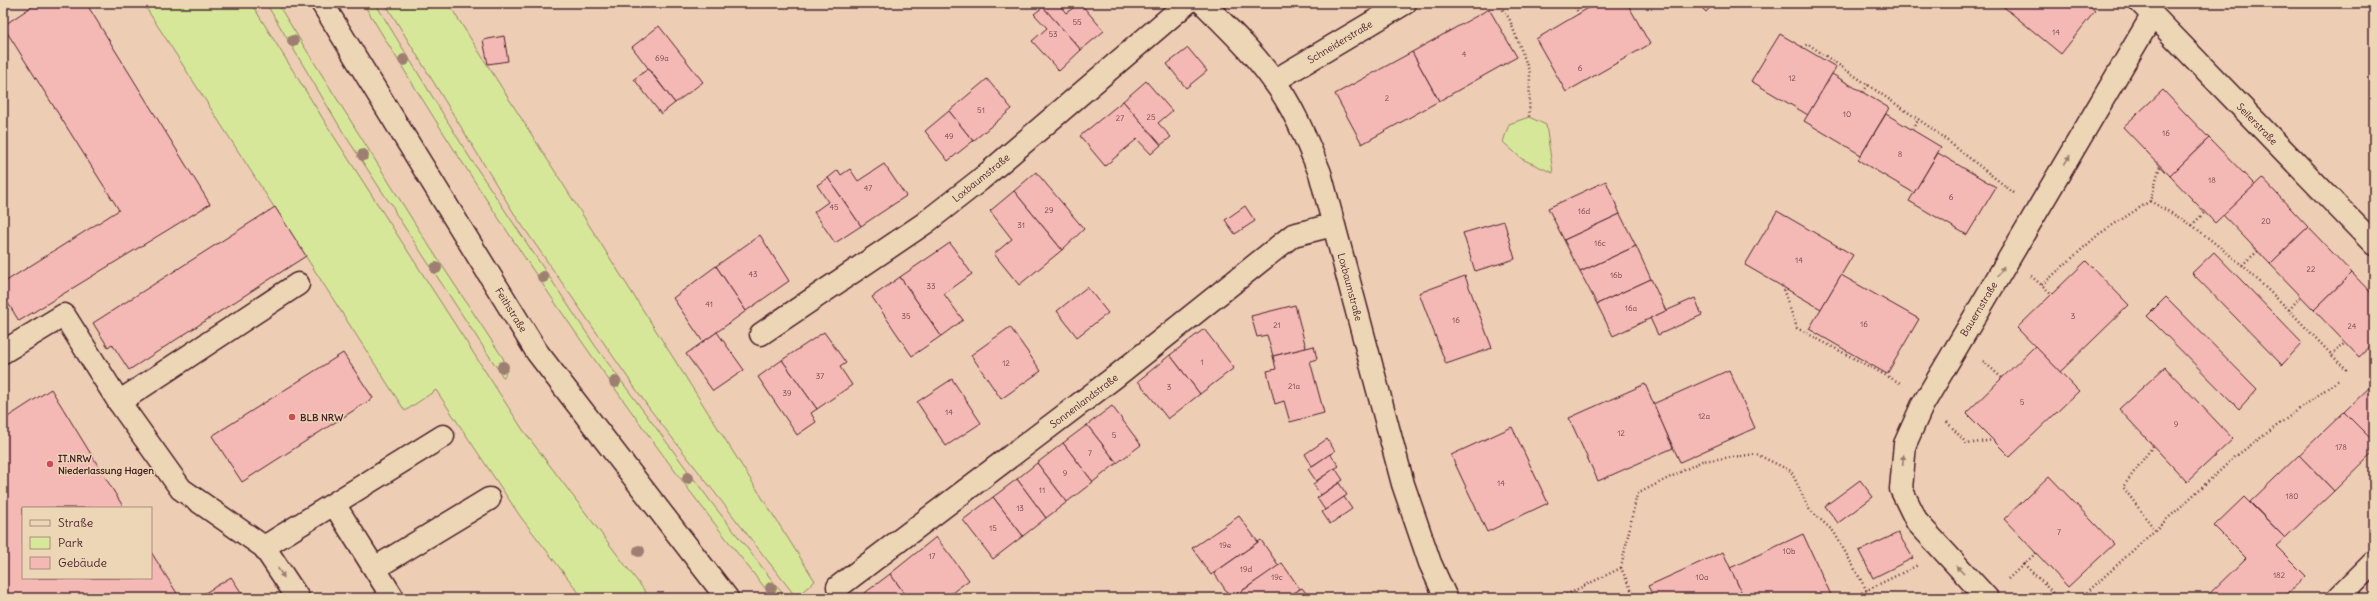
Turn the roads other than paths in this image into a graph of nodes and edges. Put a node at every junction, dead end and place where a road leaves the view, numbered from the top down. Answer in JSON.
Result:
{"nodes":[{"id":1,"x":322,"y":3,"type":"edge"},
{"id":2,"x":1187,"y":3,"type":"edge"},
{"id":3,"x":1203,"y":3,"type":"edge"},
{"id":4,"x":1405,"y":3,"type":"edge"},
{"id":5,"x":2147,"y":10,"type":"edge"},
{"id":6,"x":1274,"y":81,"type":"junction"},
{"id":7,"x":1333,"y":225,"type":"junction"},
{"id":8,"x":2374,"y":244,"type":"edge"},
{"id":9,"x":298,"y":284,"type":"dead end"},
{"id":10,"x":761,"y":334,"type":"dead end"},
{"id":11,"x":3,"y":352,"type":"edge"},
{"id":12,"x":118,"y":402,"type":"junction"},
{"id":13,"x":442,"y":436,"type":"dead end"},
{"id":14,"x":489,"y":499,"type":"dead end"},
{"id":15,"x":334,"y":504,"type":"junction"},
{"id":16,"x":264,"y":548,"type":"junction"},
{"id":17,"x":2374,"y":562,"type":"edge"},
{"id":18,"x":375,"y":568,"type":"junction"},
{"id":19,"x":838,"y":587,"type":"dead end"},
{"id":20,"x":298,"y":598,"type":"edge"},
{"id":21,"x":393,"y":598,"type":"edge"},
{"id":22,"x":727,"y":598,"type":"edge"},
{"id":23,"x":1446,"y":598,"type":"edge"},
{"id":24,"x":1987,"y":598,"type":"edge"},
{"id":25,"x":2338,"y":598,"type":"edge"}],
"edges":[{"from":1,"to":22,"type":"street","name":"Feithstraße"},
{"from":2,"to":10,"type":"street","name":"Loxbaumstraße"},
{"from":3,"to":6,"type":"street","name":"Loxbaumstraße"},
{"from":4,"to":6,"type":"street","name":"Schneiderstraße"},
{"from":5,"to":8,"type":"street","name":"Seilerstraße"},
{"from":24,"to":5,"type":"street","name":"Bauernstraße","one_way":true},
{"from":6,"to":7,"type":"street","name":"Loxbaumstraße"},
{"from":7,"to":19,"type":"street","name":"Sonnenlandstraße"},
{"from":7,"to":23,"type":"street","name":"Loxbaumstraße"},
{"from":9,"to":12,"type":"street"},
{"from":11,"to":12,"type":"street"},
{"from":12,"to":16,"type":"street"},
{"from":13,"to":15,"type":"street"},
{"from":14,"to":18,"type":"street"},
{"from":15,"to":16,"type":"street"},
{"from":15,"to":18,"type":"street"},
{"from":16,"to":20,"type":"street","one_way":true},
{"from":17,"to":25,"type":"street"},
{"from":18,"to":21,"type":"street"}]}
